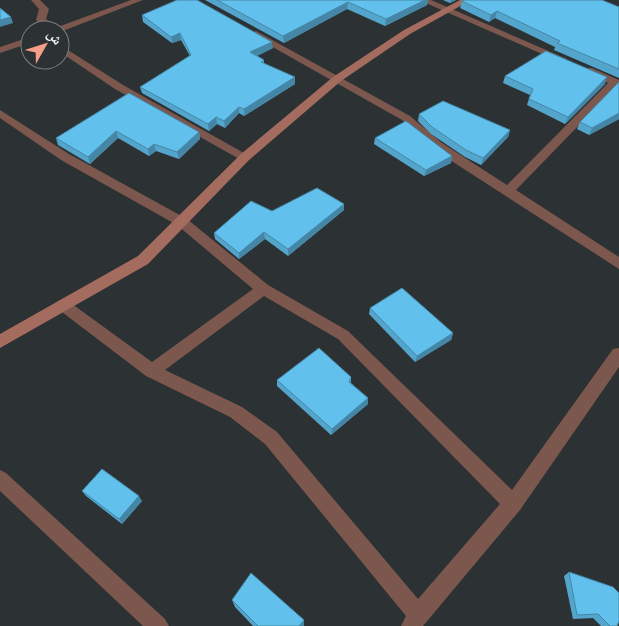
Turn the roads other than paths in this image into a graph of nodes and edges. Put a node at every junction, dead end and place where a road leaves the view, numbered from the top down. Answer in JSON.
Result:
{"nodes":[{"id":1,"x":36,"y":0,"type":"edge"},
{"id":2,"x":139,"y":0,"type":"edge"},
{"id":3,"x":423,"y":0,"type":"edge"},
{"id":4,"x":467,"y":0,"type":"edge"},
{"id":5,"x":446,"y":11,"type":"junction"},
{"id":6,"x":41,"y":20,"type":"edge"},
{"id":7,"x":70,"y":25,"type":"edge"},
{"id":8,"x":245,"y":28,"type":"edge"},
{"id":9,"x":20,"y":43,"type":"edge"},
{"id":10,"x":0,"y":50,"type":"edge"},
{"id":11,"x":70,"y":55,"type":"edge"},
{"id":12,"x":337,"y":79,"type":"junction"},
{"id":13,"x":617,"y":83,"type":"edge"},
{"id":14,"x":0,"y":113,"type":"edge"},
{"id":15,"x":245,"y":157,"type":"junction"},
{"id":16,"x":507,"y":192,"type":"junction"},
{"id":17,"x":182,"y":222,"type":"junction"},
{"id":18,"x":619,"y":264,"type":"edge"},
{"id":19,"x":263,"y":289,"type":"junction"},
{"id":20,"x":63,"y":305,"type":"junction"},
{"id":21,"x":0,"y":342,"type":"edge"},
{"id":22,"x":617,"y":361,"type":"edge"},
{"id":23,"x":152,"y":371,"type":"junction"},
{"id":24,"x":0,"y":478,"type":"edge"},
{"id":25,"x":513,"y":504,"type":"junction"},
{"id":26,"x":415,"y":620,"type":"edge"},
{"id":27,"x":158,"y":626,"type":"edge"}],
"edges":[{"from":1,"to":6,"type":"street"},
{"from":2,"to":7,"type":"street"},
{"from":3,"to":5,"type":"street"},
{"from":4,"to":5,"type":"street"},
{"from":5,"to":12,"type":"street"},
{"from":5,"to":13,"type":"street"},
{"from":8,"to":12,"type":"street"},
{"from":9,"to":10,"type":"street"},
{"from":11,"to":15,"type":"street"},
{"from":12,"to":15,"type":"street"},
{"from":12,"to":16,"type":"street"},
{"from":13,"to":16,"type":"street"},
{"from":14,"to":17,"type":"street"},
{"from":15,"to":17,"type":"street"},
{"from":16,"to":18,"type":"street"},
{"from":17,"to":19,"type":"street"},
{"from":17,"to":20,"type":"street"},
{"from":19,"to":23,"type":"street"},
{"from":19,"to":25,"type":"street"},
{"from":20,"to":21,"type":"street"},
{"from":20,"to":23,"type":"street"},
{"from":22,"to":25,"type":"street"},
{"from":23,"to":26,"type":"street"},
{"from":24,"to":27,"type":"street"},
{"from":25,"to":26,"type":"street"}]}
